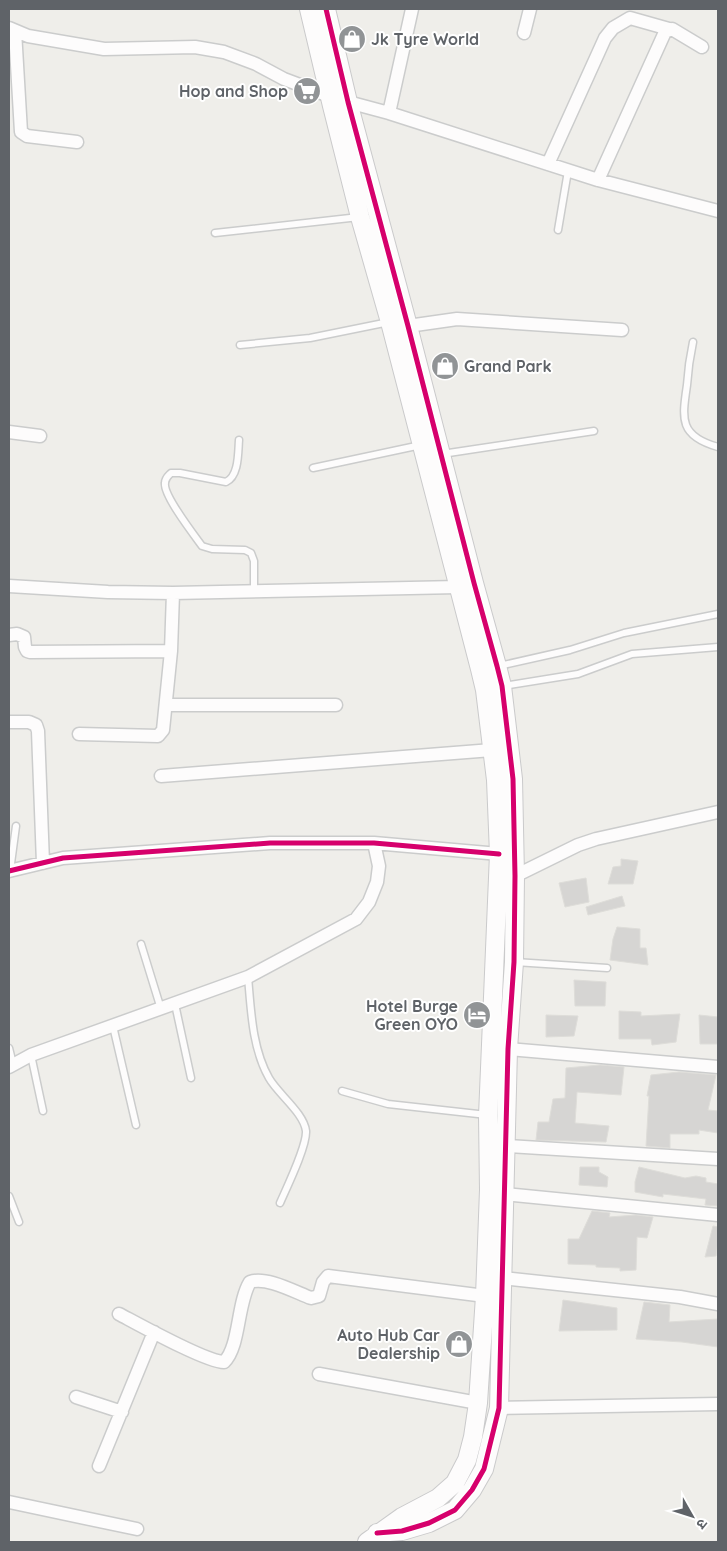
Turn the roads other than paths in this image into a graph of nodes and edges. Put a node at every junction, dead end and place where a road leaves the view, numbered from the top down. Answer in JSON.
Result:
{"nodes":[{"id":1,"x":309,"y":9,"type":"edge"},
{"id":2,"x":326,"y":9,"type":"edge"},
{"id":3,"x":412,"y":9,"type":"edge"},
{"id":4,"x":530,"y":9,"type":"edge"},
{"id":5,"x":668,"y":29,"type":"junction"},
{"id":6,"x":12,"y":30,"type":"edge"},
{"id":7,"x":524,"y":33,"type":"dead end"},
{"id":8,"x":702,"y":47,"type":"dead end"},
{"id":9,"x":329,"y":96,"type":"junction"},
{"id":10,"x":348,"y":102,"type":"junction"},
{"id":11,"x":389,"y":113,"type":"junction"},
{"id":12,"x":77,"y":142,"type":"dead end"},
{"id":13,"x":548,"y":164,"type":"junction"},
{"id":14,"x":568,"y":171,"type":"junction"},
{"id":15,"x":598,"y":180,"type":"junction"},
{"id":16,"x":718,"y":212,"type":"edge"},
{"id":17,"x":360,"y":217,"type":"junction"},
{"id":18,"x":558,"y":230,"type":"dead end"},
{"id":19,"x":215,"y":233,"type":"dead end"},
{"id":20,"x":390,"y":322,"type":"junction"},
{"id":21,"x":408,"y":326,"type":"junction"},
{"id":22,"x":622,"y":330,"type":"dead end"},
{"id":23,"x":692,"y":342,"type":"dead end"},
{"id":24,"x":240,"y":345,"type":"dead end"},
{"id":25,"x":594,"y":431,"type":"dead end"},
{"id":26,"x":9,"y":432,"type":"edge"},
{"id":27,"x":40,"y":436,"type":"dead end"},
{"id":28,"x":239,"y":440,"type":"dead end"},
{"id":29,"x":422,"y":445,"type":"junction"},
{"id":30,"x":718,"y":447,"type":"edge"},
{"id":31,"x":441,"y":454,"type":"junction"},
{"id":32,"x":313,"y":468,"type":"dead end"},
{"id":33,"x":9,"y":586,"type":"edge"},
{"id":34,"x":458,"y":587,"type":"junction"},
{"id":35,"x":254,"y":591,"type":"junction"},
{"id":36,"x":173,"y":593,"type":"junction"},
{"id":37,"x":718,"y":614,"type":"edge"},
{"id":38,"x":9,"y":635,"type":"edge"},
{"id":39,"x":718,"y":648,"type":"edge"},
{"id":40,"x":171,"y":651,"type":"junction"},
{"id":41,"x":489,"y":668,"type":"junction"},
{"id":42,"x":493,"y":688,"type":"junction"},
{"id":43,"x":167,"y":704,"type":"junction"},
{"id":44,"x":336,"y":705,"type":"dead end"},
{"id":45,"x":9,"y":722,"type":"edge"},
{"id":46,"x":79,"y":734,"type":"dead end"},
{"id":47,"x":492,"y":750,"type":"junction"},
{"id":48,"x":161,"y":776,"type":"dead end"},
{"id":49,"x":718,"y":812,"type":"edge"},
{"id":50,"x":16,"y":826,"type":"dead end"},
{"id":51,"x":374,"y":842,"type":"junction"},
{"id":52,"x":499,"y":854,"type":"junction"},
{"id":53,"x":43,"y":863,"type":"junction"},
{"id":54,"x":9,"y":871,"type":"edge"},
{"id":55,"x":515,"y":876,"type":"junction"},
{"id":56,"x":141,"y":944,"type":"dead end"},
{"id":57,"x":514,"y":962,"type":"junction"},
{"id":58,"x":607,"y":968,"type":"dead end"},
{"id":59,"x":248,"y":977,"type":"junction"},
{"id":60,"x":175,"y":1004,"type":"junction"},
{"id":61,"x":162,"y":1009,"type":"junction"},
{"id":62,"x":113,"y":1026,"type":"junction"},
{"id":63,"x":9,"y":1048,"type":"edge"},
{"id":64,"x":508,"y":1049,"type":"junction"},
{"id":65,"x":32,"y":1055,"type":"junction"},
{"id":66,"x":11,"y":1066,"type":"edge"},
{"id":67,"x":718,"y":1067,"type":"edge"},
{"id":68,"x":191,"y":1078,"type":"dead end"},
{"id":69,"x":342,"y":1091,"type":"dead end"},
{"id":70,"x":43,"y":1110,"type":"dead end"},
{"id":71,"x":488,"y":1116,"type":"junction"},
{"id":72,"x":136,"y":1125,"type":"dead end"},
{"id":73,"x":507,"y":1146,"type":"junction"},
{"id":74,"x":718,"y":1159,"type":"edge"},
{"id":75,"x":504,"y":1194,"type":"junction"},
{"id":76,"x":9,"y":1196,"type":"edge"},
{"id":77,"x":280,"y":1203,"type":"dead end"},
{"id":78,"x":718,"y":1215,"type":"edge"},
{"id":79,"x":19,"y":1222,"type":"dead end"},
{"id":80,"x":502,"y":1278,"type":"junction"},
{"id":81,"x":485,"y":1296,"type":"junction"},
{"id":82,"x":718,"y":1304,"type":"edge"},
{"id":83,"x":119,"y":1314,"type":"dead end"},
{"id":84,"x":154,"y":1332,"type":"junction"},
{"id":85,"x":319,"y":1374,"type":"dead end"},
{"id":86,"x":76,"y":1397,"type":"dead end"},
{"id":87,"x":478,"y":1403,"type":"junction"},
{"id":88,"x":718,"y":1404,"type":"edge"},
{"id":89,"x":499,"y":1408,"type":"junction"},
{"id":90,"x":122,"y":1412,"type":"junction"},
{"id":91,"x":99,"y":1466,"type":"dead end"},
{"id":92,"x":9,"y":1502,"type":"edge"},
{"id":93,"x":137,"y":1529,"type":"dead end"},
{"id":94,"x":372,"y":1538,"type":"edge"}],
"edges":[{"from":1,"to":9,"type":"street"},
{"from":2,"to":10,"type":"street"},
{"from":3,"to":11,"type":"street"},
{"from":4,"to":7,"type":"street"},
{"from":5,"to":8,"type":"street"},
{"from":5,"to":13,"type":"street"},
{"from":5,"to":15,"type":"street"},
{"from":6,"to":9,"type":"street"},
{"from":6,"to":12,"type":"street"},
{"from":9,"to":17,"type":"street"},
{"from":10,"to":11,"type":"street"},
{"from":10,"to":21,"type":"street"},
{"from":11,"to":13,"type":"street"},
{"from":13,"to":14,"type":"street"},
{"from":14,"to":15,"type":"street"},
{"from":14,"to":18,"type":"lane"},
{"from":15,"to":16,"type":"street"},
{"from":17,"to":19,"type":"lane"},
{"from":17,"to":20,"type":"street"},
{"from":20,"to":24,"type":"lane"},
{"from":20,"to":29,"type":"street"},
{"from":21,"to":22,"type":"street"},
{"from":21,"to":31,"type":"street"},
{"from":23,"to":30,"type":"lane"},
{"from":25,"to":31,"type":"lane"},
{"from":26,"to":27,"type":"street"},
{"from":28,"to":35,"type":"lane"},
{"from":29,"to":32,"type":"lane"},
{"from":29,"to":34,"type":"street"},
{"from":31,"to":41,"type":"street"},
{"from":33,"to":36,"type":"street"},
{"from":34,"to":35,"type":"street"},
{"from":34,"to":41,"type":"street"},
{"from":35,"to":36,"type":"street"},
{"from":36,"to":40,"type":"street"},
{"from":37,"to":41,"type":"lane"},
{"from":38,"to":40,"type":"street"},
{"from":39,"to":42,"type":"lane"},
{"from":40,"to":43,"type":"street"},
{"from":41,"to":42,"type":"street"},
{"from":42,"to":47,"type":"street"},
{"from":42,"to":55,"type":"street"},
{"from":43,"to":44,"type":"street"},
{"from":43,"to":46,"type":"street"},
{"from":45,"to":53,"type":"street"},
{"from":47,"to":48,"type":"street"},
{"from":47,"to":52,"type":"street"},
{"from":49,"to":55,"type":"street"},
{"from":50,"to":54,"type":"lane"},
{"from":51,"to":52,"type":"street"},
{"from":51,"to":53,"type":"street"},
{"from":51,"to":59,"type":"street"},
{"from":52,"to":71,"type":"street"},
{"from":53,"to":54,"type":"street"},
{"from":55,"to":57,"type":"street"},
{"from":56,"to":61,"type":"lane"},
{"from":57,"to":58,"type":"lane"},
{"from":57,"to":64,"type":"street"},
{"from":59,"to":60,"type":"street"},
{"from":59,"to":77,"type":"lane"},
{"from":60,"to":61,"type":"street"},
{"from":60,"to":68,"type":"lane"},
{"from":61,"to":62,"type":"street"},
{"from":62,"to":65,"type":"street"},
{"from":62,"to":72,"type":"lane"},
{"from":63,"to":66,"type":"lane"},
{"from":64,"to":67,"type":"street"},
{"from":64,"to":73,"type":"street"},
{"from":65,"to":66,"type":"street"},
{"from":65,"to":70,"type":"lane"},
{"from":69,"to":71,"type":"lane"},
{"from":71,"to":81,"type":"street"},
{"from":73,"to":74,"type":"street"},
{"from":73,"to":75,"type":"street"},
{"from":75,"to":78,"type":"street"},
{"from":75,"to":80,"type":"street"},
{"from":76,"to":79,"type":"lane"},
{"from":80,"to":82,"type":"street"},
{"from":80,"to":89,"type":"street"},
{"from":81,"to":84,"type":"street"},
{"from":81,"to":87,"type":"street"},
{"from":83,"to":84,"type":"street"},
{"from":84,"to":90,"type":"street"},
{"from":85,"to":87,"type":"street"},
{"from":86,"to":90,"type":"street"},
{"from":87,"to":94,"type":"street"},
{"from":88,"to":89,"type":"street"},
{"from":89,"to":94,"type":"street"},
{"from":90,"to":91,"type":"street"},
{"from":92,"to":93,"type":"street"}]}
